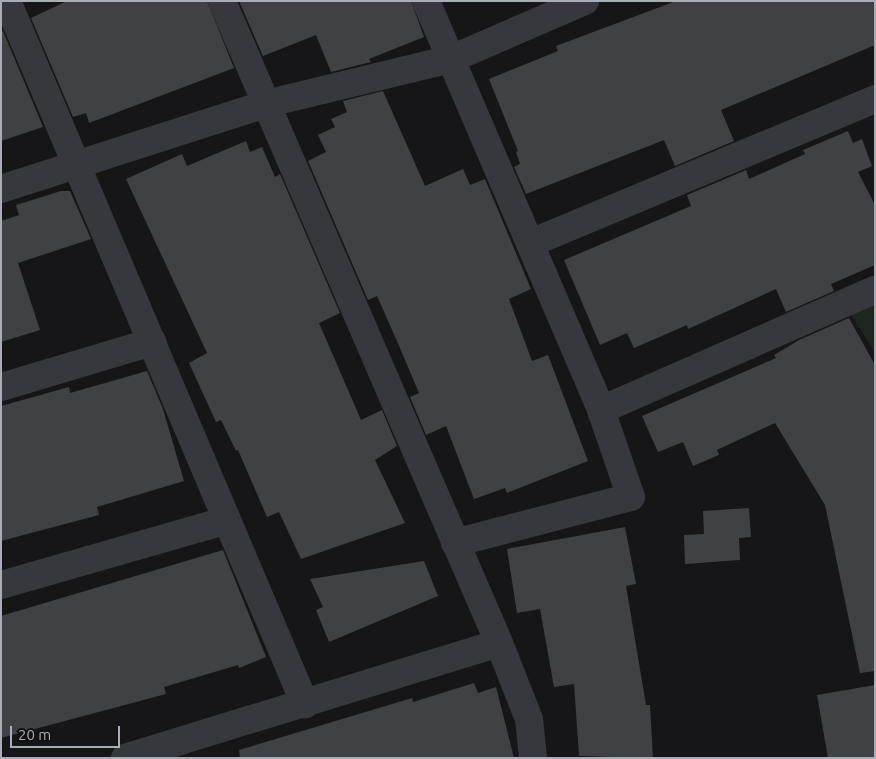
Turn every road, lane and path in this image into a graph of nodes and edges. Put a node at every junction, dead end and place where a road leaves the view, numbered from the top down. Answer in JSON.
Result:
{"nodes":[{"id":1,"x":7,"y":1,"type":"edge"},
{"id":2,"x":222,"y":1,"type":"edge"},
{"id":3,"x":426,"y":1,"type":"edge"},
{"id":4,"x":585,"y":1,"type":"edge"},
{"id":5,"x":452,"y":59,"type":"junction"},
{"id":6,"x":875,"y":99,"type":"edge"},
{"id":7,"x":265,"y":104,"type":"junction"},
{"id":8,"x":78,"y":167,"type":"junction"},
{"id":9,"x":1,"y":189,"type":"edge"},
{"id":10,"x":532,"y":243,"type":"junction"},
{"id":11,"x":875,"y":290,"type":"edge"},
{"id":12,"x":152,"y":342,"type":"junction"},
{"id":13,"x":1,"y":386,"type":"edge"},
{"id":14,"x":601,"y":410,"type":"junction"},
{"id":15,"x":227,"y":520,"type":"junction"},
{"id":16,"x":455,"y":543,"type":"junction"},
{"id":17,"x":1,"y":585,"type":"edge"},
{"id":18,"x":499,"y":642,"type":"junction"},
{"id":19,"x":305,"y":704,"type":"junction"},
{"id":20,"x":125,"y":758,"type":"edge"},
{"id":21,"x":533,"y":758,"type":"edge"}],
"edges":[{"from":1,"to":8,"type":"street"},
{"from":2,"to":7,"type":"street"},
{"from":3,"to":5,"type":"street"},
{"from":4,"to":5,"type":"street"},
{"from":5,"to":7,"type":"street"},
{"from":5,"to":10,"type":"street"},
{"from":6,"to":10,"type":"street"},
{"from":7,"to":8,"type":"street"},
{"from":7,"to":16,"type":"street"},
{"from":8,"to":9,"type":"street"},
{"from":8,"to":12,"type":"street"},
{"from":10,"to":14,"type":"street"},
{"from":11,"to":14,"type":"street"},
{"from":12,"to":13,"type":"street"},
{"from":12,"to":15,"type":"street"},
{"from":14,"to":16,"type":"street"},
{"from":15,"to":17,"type":"street"},
{"from":15,"to":19,"type":"street"},
{"from":16,"to":18,"type":"street"},
{"from":18,"to":19,"type":"street"},
{"from":18,"to":21,"type":"street"},
{"from":19,"to":20,"type":"street"}]}
